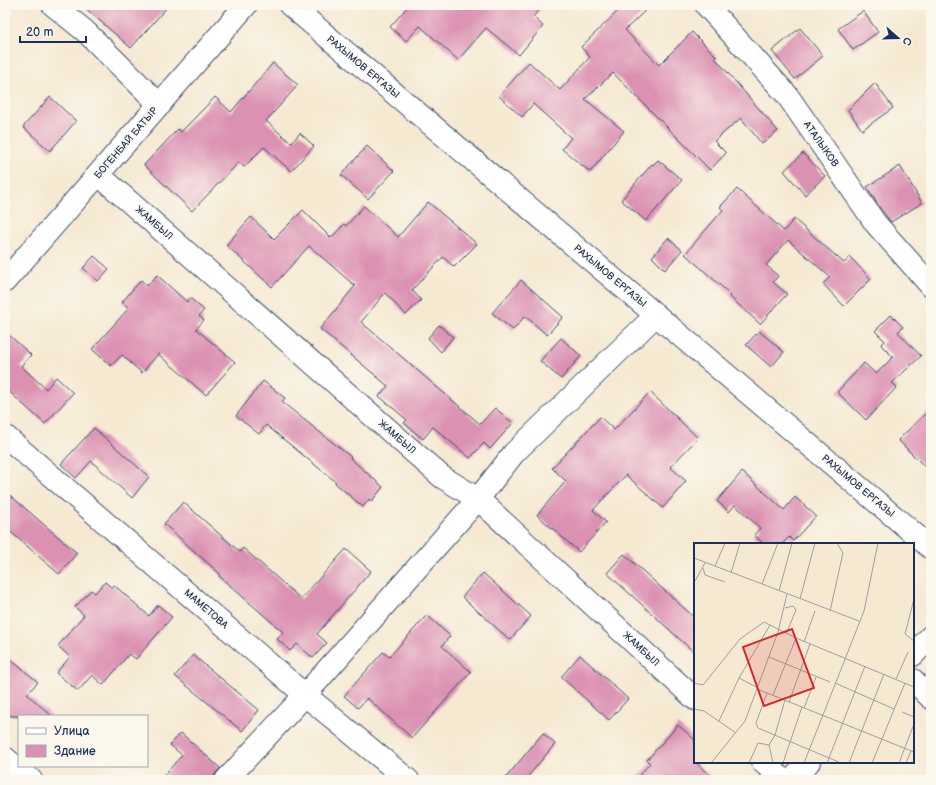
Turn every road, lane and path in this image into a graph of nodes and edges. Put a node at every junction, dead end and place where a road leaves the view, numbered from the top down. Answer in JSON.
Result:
{"nodes":[{"id":1,"x":53,"y":5,"type":"edge"},
{"id":2,"x":246,"y":5,"type":"edge"},
{"id":3,"x":290,"y":5,"type":"edge"},
{"id":4,"x":706,"y":5,"type":"edge"},
{"id":5,"x":160,"y":105,"type":"junction"},
{"id":6,"x":99,"y":175,"type":"junction"},
{"id":7,"x":5,"y":281,"type":"edge"},
{"id":8,"x":931,"y":286,"type":"edge"},
{"id":9,"x":656,"y":315,"type":"junction"},
{"id":10,"x":5,"y":436,"type":"edge"},
{"id":11,"x":478,"y":499,"type":"junction"},
{"id":12,"x":931,"y":548,"type":"edge"},
{"id":13,"x":931,"y":636,"type":"edge"},
{"id":14,"x":914,"y":654,"type":"edge"},
{"id":15,"x":914,"y":681,"type":"edge"},
{"id":16,"x":305,"y":695,"type":"junction"},
{"id":17,"x":694,"y":698,"type":"edge"},
{"id":18,"x":931,"y":698,"type":"edge"},
{"id":19,"x":5,"y":758,"type":"edge"},
{"id":20,"x":764,"y":763,"type":"edge"},
{"id":21,"x":808,"y":763,"type":"edge"},
{"id":22,"x":31,"y":780,"type":"edge"},
{"id":23,"x":226,"y":780,"type":"edge"},
{"id":24,"x":408,"y":780,"type":"edge"},
{"id":25,"x":782,"y":780,"type":"edge"},
{"id":26,"x":792,"y":780,"type":"edge"}],
"edges":[{"from":1,"to":5,"type":"street"},
{"from":2,"to":5,"type":"street","name":"БОГЕНБАЙ БАТЫР"},
{"from":3,"to":9,"type":"street","name":"РАХЫМОВ ЕРГАЗЫ"},
{"from":4,"to":8,"type":"street","name":"АТАЛЫКОВ"},
{"from":5,"to":6,"type":"street","name":"БОГЕНБАЙ БАТЫР"},
{"from":6,"to":7,"type":"street","name":"БОГЕНБАЙ БАТЫР"},
{"from":6,"to":11,"type":"street","name":"ЖАМБЫЛ"},
{"from":9,"to":11,"type":"street"},
{"from":9,"to":12,"type":"street","name":"РАХЫМОВ ЕРГАЗЫ"},
{"from":10,"to":16,"type":"street","name":"МАМЕТОВА"},
{"from":11,"to":16,"type":"street"},
{"from":11,"to":17,"type":"street","name":"ЖАМБЫЛ"},
{"from":13,"to":14,"type":"street"},
{"from":15,"to":18,"type":"street"},
{"from":16,"to":23,"type":"street"},
{"from":16,"to":24,"type":"street","name":"МАМЕТОВА"},
{"from":19,"to":22,"type":"street"},
{"from":20,"to":25,"type":"street"},
{"from":21,"to":26,"type":"street"}]}
